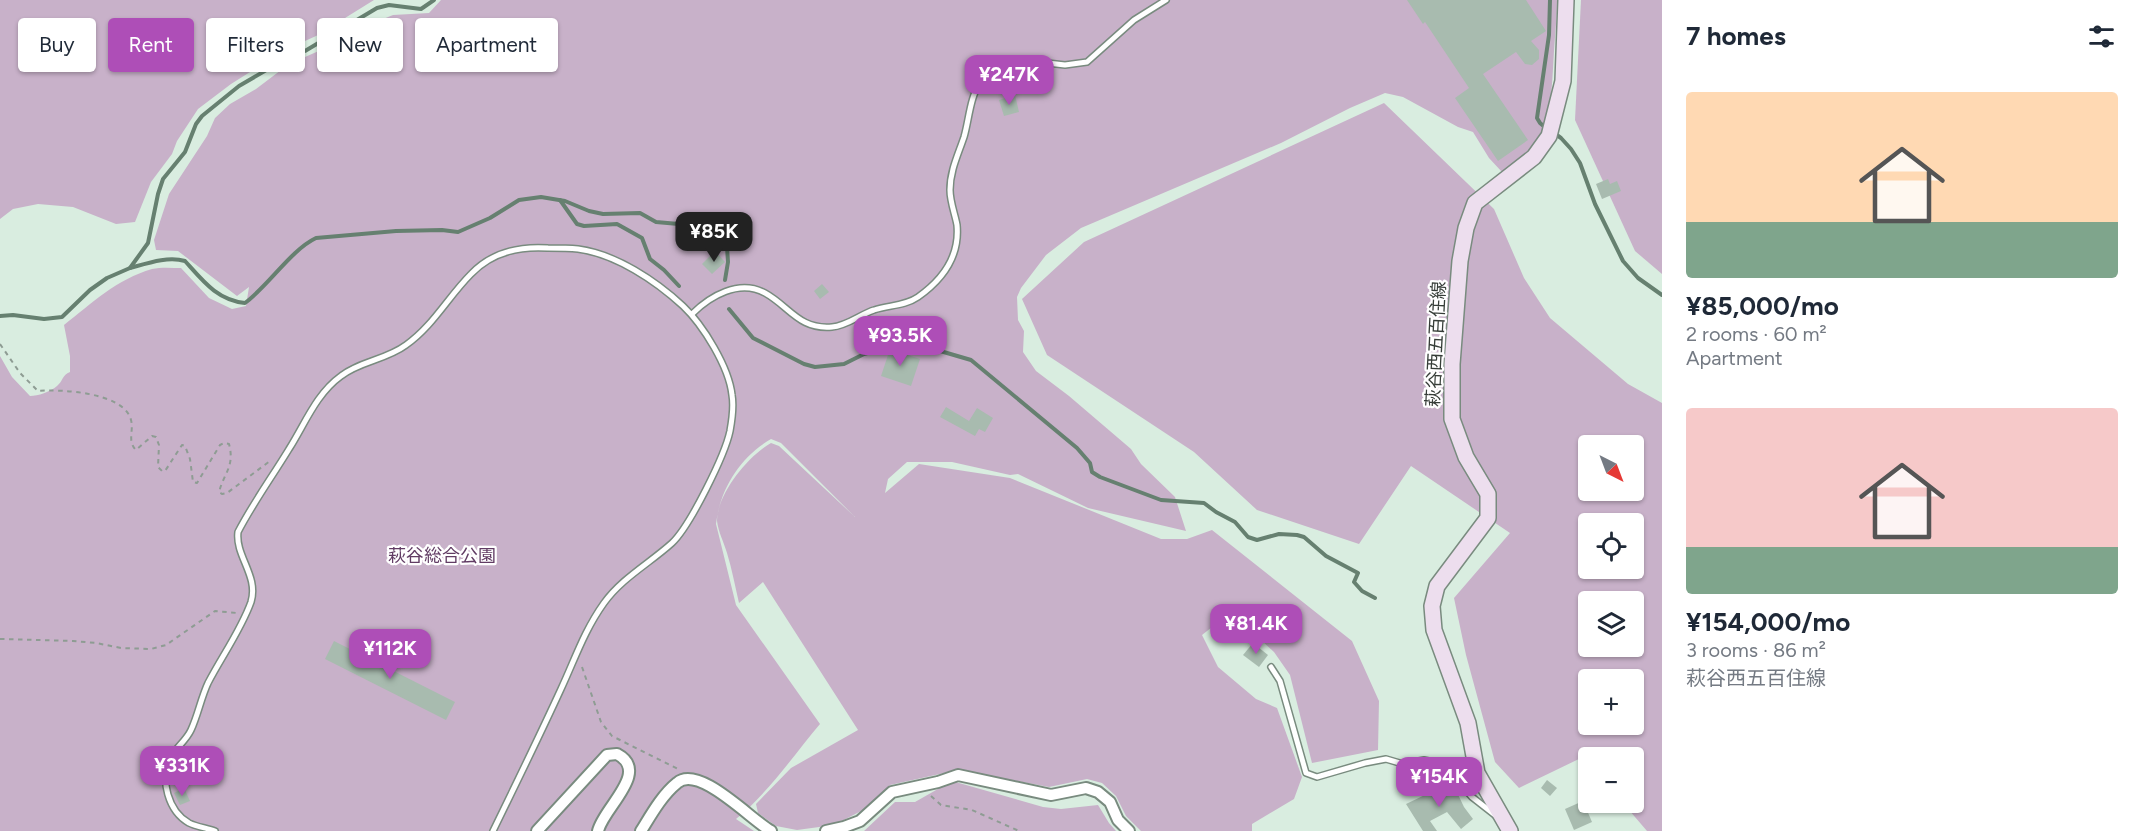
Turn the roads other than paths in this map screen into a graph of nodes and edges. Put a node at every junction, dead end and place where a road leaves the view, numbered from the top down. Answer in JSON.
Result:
{"nodes":[{"id":1,"x":1166,"y":0,"type":"edge"},
{"id":2,"x":1566,"y":0,"type":"edge"},
{"id":3,"x":692,"y":314,"type":"junction"},
{"id":4,"x":1270,"y":667,"type":"dead end"},
{"id":5,"x":1508,"y":827,"type":"edge"},
{"id":6,"x":215,"y":831,"type":"edge"},
{"id":7,"x":493,"y":831,"type":"edge"},
{"id":8,"x":537,"y":831,"type":"edge"},
{"id":9,"x":598,"y":831,"type":"edge"},
{"id":10,"x":640,"y":831,"type":"edge"},
{"id":11,"x":771,"y":831,"type":"edge"},
{"id":12,"x":826,"y":831,"type":"edge"},
{"id":13,"x":1129,"y":831,"type":"edge"}],
"edges":[{"from":1,"to":3,"type":"lane"},
{"from":2,"to":5,"type":"main road","name":"萩谷西五百住線"},
{"from":3,"to":6,"type":"lane"},
{"from":3,"to":7,"type":"lane"},
{"from":4,"to":5,"type":"lane"},
{"from":8,"to":9,"type":"street"},
{"from":10,"to":11,"type":"street"},
{"from":12,"to":13,"type":"street"}]}
